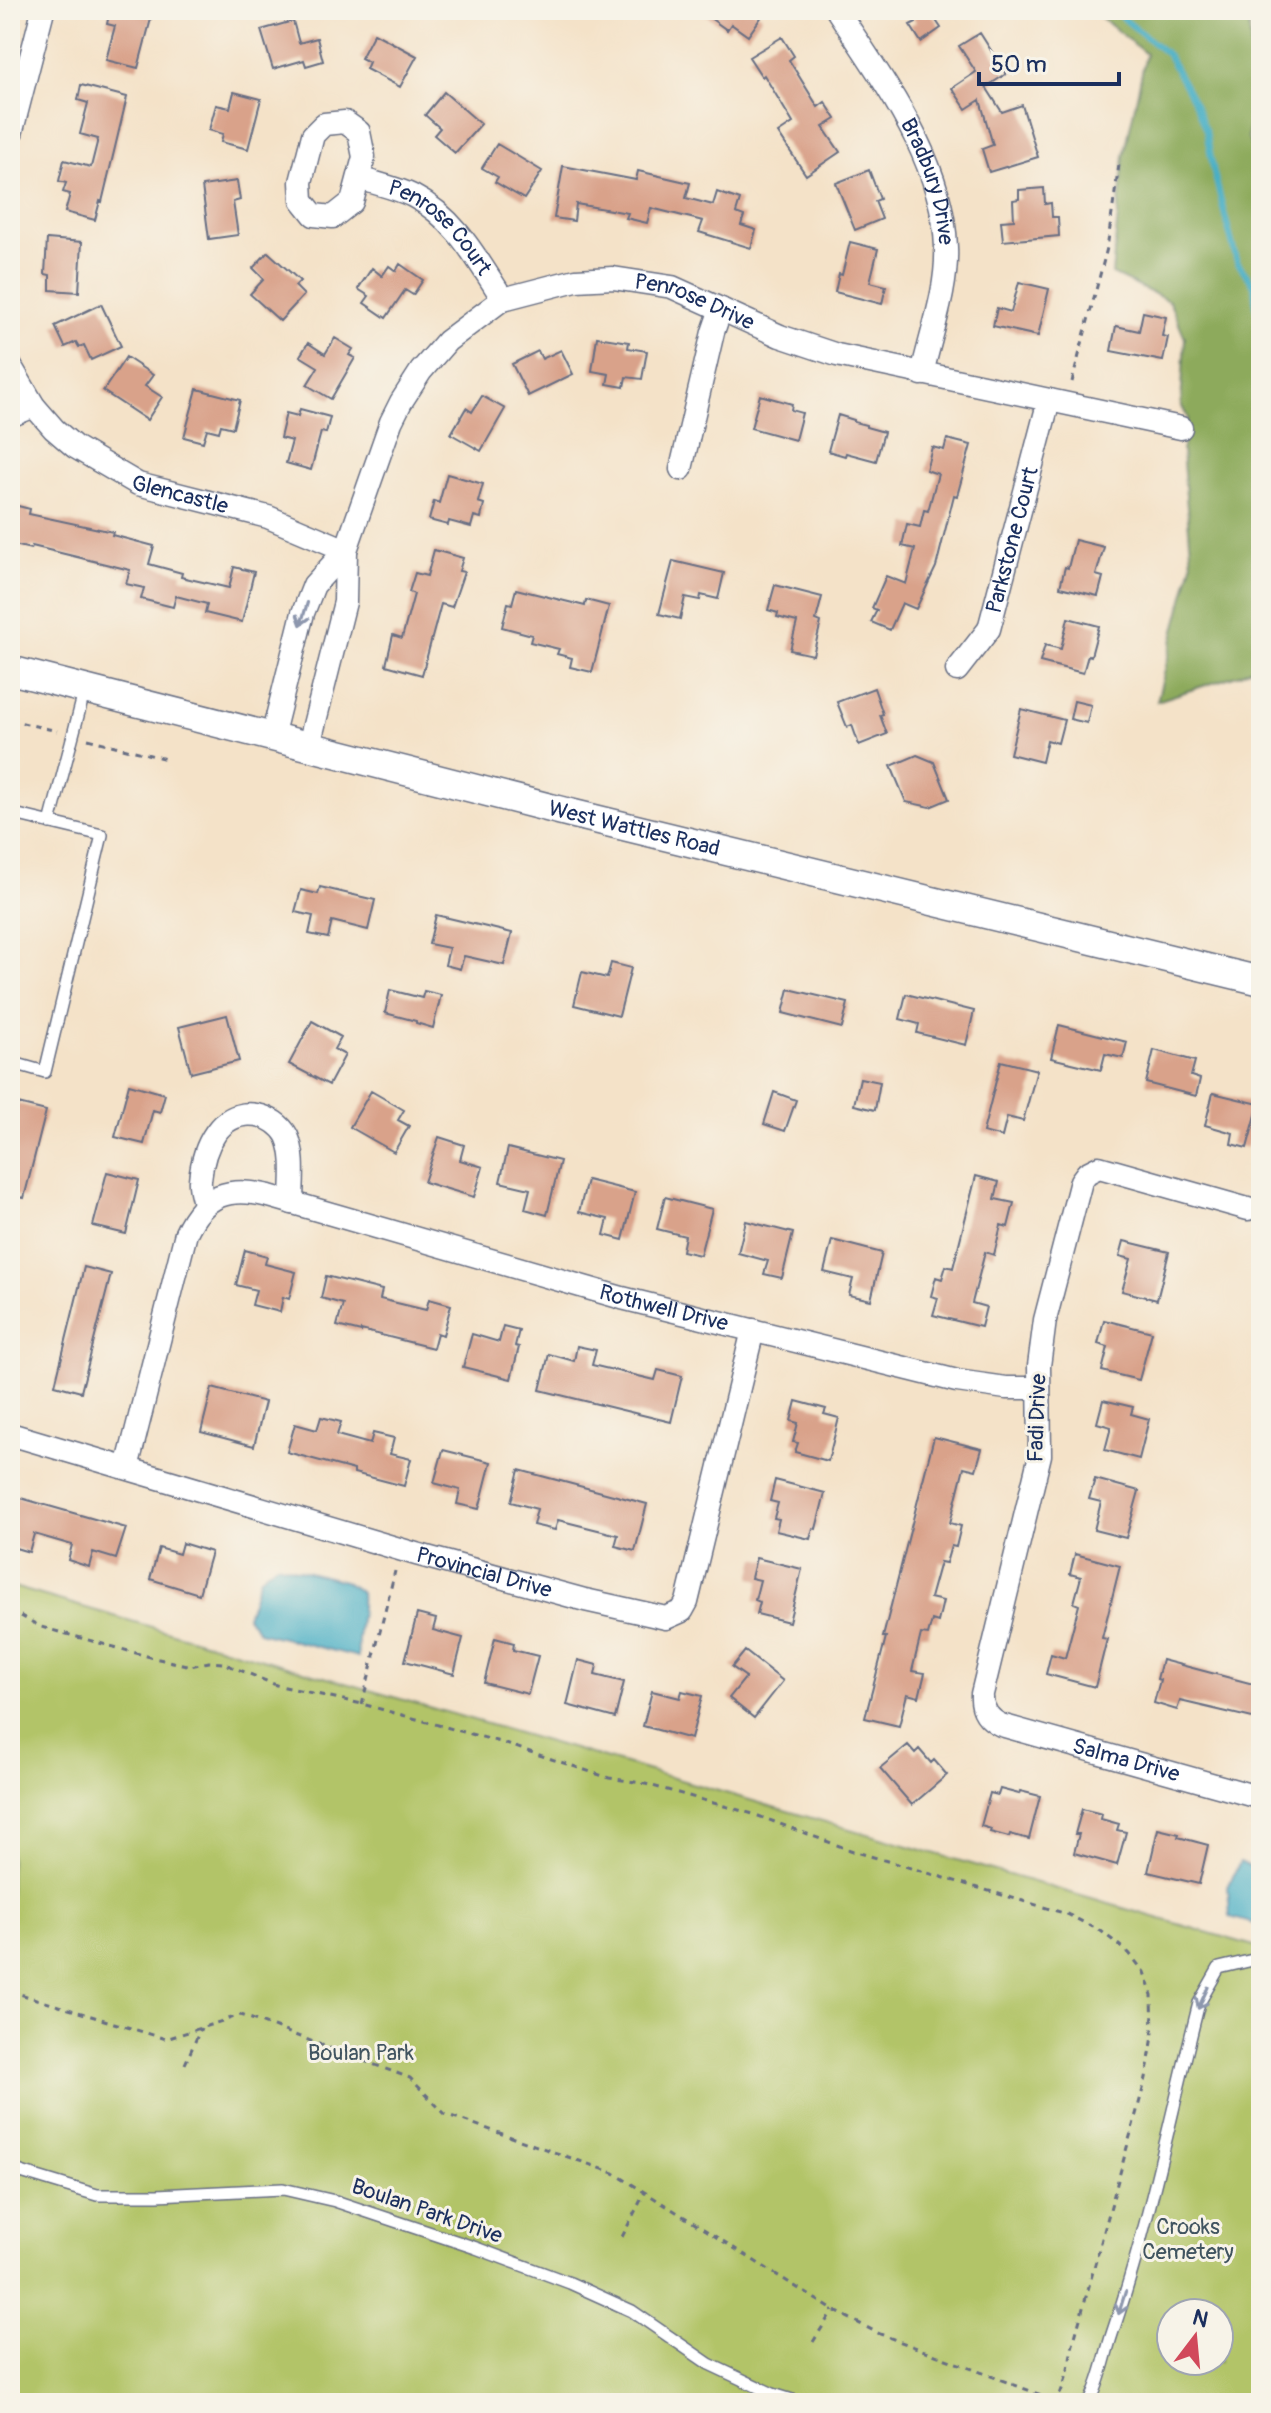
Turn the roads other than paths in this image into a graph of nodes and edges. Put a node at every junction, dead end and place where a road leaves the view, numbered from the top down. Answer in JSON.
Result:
{"nodes":[{"id":1,"x":43,"y":10,"type":"edge"},
{"id":2,"x":837,"y":10,"type":"edge"},
{"id":3,"x":16,"y":90,"type":"edge"},
{"id":4,"x":10,"y":138,"type":"edge"},
{"id":5,"x":359,"y":178,"type":"dead end"},
{"id":6,"x":503,"y":299,"type":"junction"},
{"id":7,"x":721,"y":309,"type":"junction"},
{"id":8,"x":10,"y":365,"type":"edge"},
{"id":9,"x":922,"y":374,"type":"junction"},
{"id":10,"x":1049,"y":400,"type":"junction"},
{"id":11,"x":34,"y":406,"type":"junction"},
{"id":12,"x":10,"y":416,"type":"edge"},
{"id":13,"x":1181,"y":428,"type":"dead end"},
{"id":14,"x":681,"y":469,"type":"dead end"},
{"id":15,"x":346,"y":550,"type":"junction"},
{"id":16,"x":10,"y":670,"type":"edge"},
{"id":17,"x":957,"y":670,"type":"dead end"},
{"id":18,"x":85,"y":688,"type":"junction"},
{"id":19,"x":272,"y":737,"type":"junction"},
{"id":20,"x":309,"y":745,"type":"junction"},
{"id":21,"x":10,"y":813,"type":"edge"},
{"id":22,"x":50,"y":823,"type":"junction"},
{"id":23,"x":1261,"y":981,"type":"edge"},
{"id":24,"x":10,"y":1062,"type":"edge"},
{"id":25,"x":292,"y":1203,"type":"junction"},
{"id":26,"x":204,"y":1204,"type":"junction"},
{"id":27,"x":1248,"y":1209,"type":"dead end"},
{"id":28,"x":753,"y":1330,"type":"junction"},
{"id":29,"x":1039,"y":1388,"type":"junction"},
{"id":30,"x":10,"y":1434,"type":"edge"},
{"id":31,"x":127,"y":1468,"type":"junction"},
{"id":32,"x":993,"y":1721,"type":"joint"},
{"id":33,"x":1261,"y":1798,"type":"edge"},
{"id":34,"x":1261,"y":1960,"type":"edge"},
{"id":35,"x":10,"y":2167,"type":"edge"},
{"id":36,"x":802,"y":2403,"type":"edge"},
{"id":37,"x":1089,"y":2403,"type":"edge"}],
"edges":[{"from":1,"to":3,"type":"street"},
{"from":2,"to":9,"type":"street","name":"Bradbury Drive"},
{"from":3,"to":4,"type":"street"},
{"from":5,"to":6,"type":"street","name":"Penrose Court"},
{"from":6,"to":7,"type":"street","name":"Penrose Drive"},
{"from":6,"to":15,"type":"street","name":"Penrose Drive"},
{"from":7,"to":9,"type":"street","name":"Penrose Drive"},
{"from":7,"to":14,"type":"street"},
{"from":8,"to":11,"type":"street","name":"Glencastle"},
{"from":9,"to":10,"type":"street","name":"Penrose Drive"},
{"from":10,"to":13,"type":"street","name":"Penrose Drive"},
{"from":10,"to":17,"type":"street","name":"Parkstone Court"},
{"from":11,"to":12,"type":"street"},
{"from":11,"to":15,"type":"street","name":"Glencastle"},
{"from":15,"to":19,"type":"street","name":"Penrose Drive","one_way":true},
{"from":15,"to":20,"type":"street","name":"Penrose Drive"},
{"from":16,"to":18,"type":"street","name":"West Wattles Road"},
{"from":18,"to":19,"type":"street","name":"West Wattles Road"},
{"from":18,"to":22,"type":"lane"},
{"from":19,"to":20,"type":"street","name":"West Wattles Road"},
{"from":20,"to":23,"type":"street","name":"West Wattles Road"},
{"from":21,"to":22,"type":"lane"},
{"from":22,"to":24,"type":"lane"},
{"from":25,"to":26,"type":"street","name":"Rothwell Drive"},
{"from":25,"to":26,"type":"street"},
{"from":25,"to":28,"type":"street","name":"Rothwell Drive"},
{"from":26,"to":31,"type":"street"},
{"from":27,"to":29,"type":"street","name":"Fadi Drive"},
{"from":28,"to":29,"type":"street","name":"Rothwell Drive"},
{"from":28,"to":31,"type":"street","name":"Provincial Drive"},
{"from":29,"to":32,"type":"street","name":"Fadi Drive"},
{"from":30,"to":31,"type":"street","name":"Provincial Drive"},
{"from":32,"to":33,"type":"street","name":"Salma Drive"},
{"from":34,"to":37,"type":"lane","one_way":true},
{"from":35,"to":36,"type":"lane","name":"Boulan Park Drive"}]}
